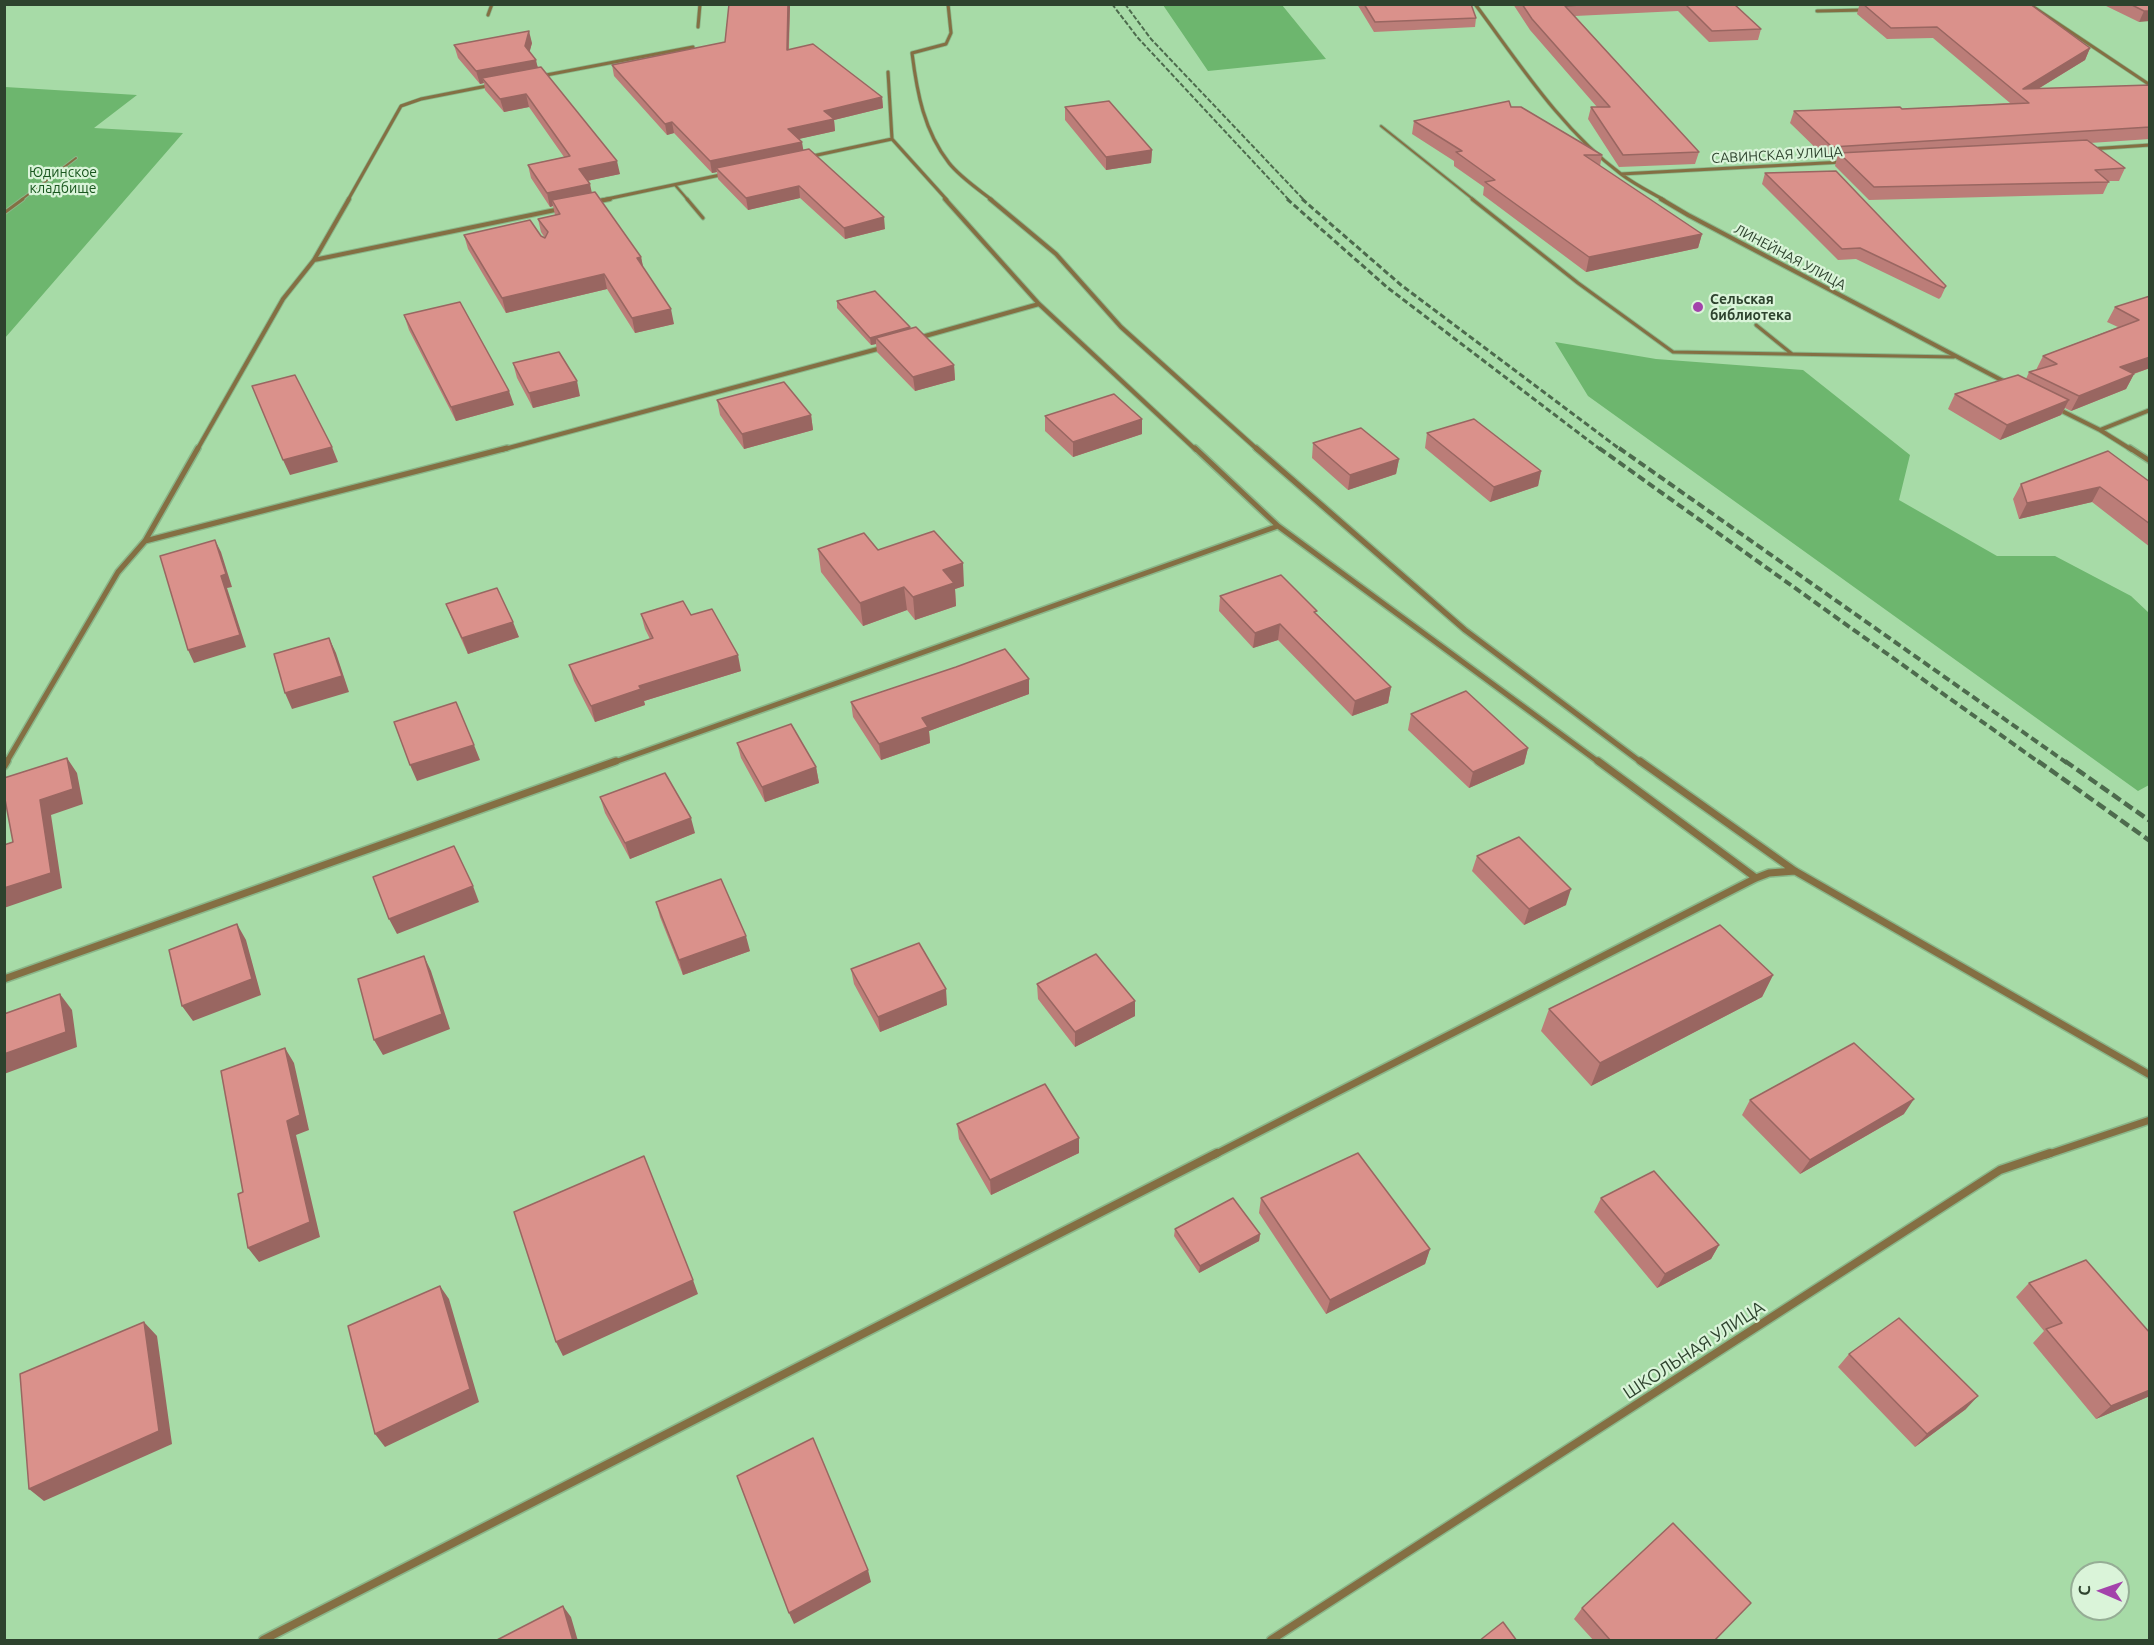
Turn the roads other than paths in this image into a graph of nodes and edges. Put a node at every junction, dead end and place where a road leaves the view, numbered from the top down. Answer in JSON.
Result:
{"nodes":[{"id":1,"x":492,"y":4,"type":"edge"},
{"id":2,"x":700,"y":4,"type":"edge"},
{"id":3,"x":948,"y":4,"type":"edge"},
{"id":4,"x":1475,"y":4,"type":"edge"},
{"id":5,"x":2018,"y":5,"type":"edge"},
{"id":6,"x":2029,"y":5,"type":"edge"},
{"id":7,"x":1876,"y":9,"type":"edge"},
{"id":8,"x":1817,"y":11,"type":"dead end"},
{"id":9,"x":488,"y":15,"type":"dead end"},
{"id":10,"x":698,"y":27,"type":"dead end"},
{"id":11,"x":693,"y":47,"type":"edge"},
{"id":12,"x":888,"y":72,"type":"dead end"},
{"id":13,"x":535,"y":77,"type":"edge"},
{"id":14,"x":501,"y":84,"type":"edge"},
{"id":15,"x":2150,"y":85,"type":"edge"},
{"id":16,"x":1381,"y":126,"type":"dead end"},
{"id":17,"x":892,"y":139,"type":"junction"},
{"id":18,"x":2150,"y":145,"type":"edge"},
{"id":19,"x":2079,"y":149,"type":"edge"},
{"id":20,"x":76,"y":158,"type":"dead end"},
{"id":21,"x":801,"y":158,"type":"edge"},
{"id":22,"x":1844,"y":162,"type":"edge"},
{"id":23,"x":732,"y":173,"type":"edge"},
{"id":24,"x":1620,"y":174,"type":"junction"},
{"id":25,"x":675,"y":185,"type":"junction"},
{"id":26,"x":583,"y":204,"type":"edge"},
{"id":27,"x":572,"y":206,"type":"edge"},
{"id":28,"x":4,"y":213,"type":"edge"},
{"id":29,"x":525,"y":216,"type":"junction"},
{"id":30,"x":703,"y":218,"type":"dead end"},
{"id":31,"x":531,"y":224,"type":"edge"},
{"id":32,"x":314,"y":260,"type":"junction"},
{"id":33,"x":1039,"y":304,"type":"junction"},
{"id":34,"x":1756,"y":325,"type":"dead end"},
{"id":35,"x":913,"y":339,"type":"edge"},
{"id":36,"x":890,"y":345,"type":"edge"},
{"id":37,"x":1792,"y":354,"type":"junction"},
{"id":38,"x":1954,"y":357,"type":"junction"},
{"id":39,"x":2017,"y":388,"type":"edge"},
{"id":40,"x":2048,"y":404,"type":"edge"},
{"id":41,"x":2150,"y":410,"type":"edge"},
{"id":42,"x":2100,"y":430,"type":"junction"},
{"id":43,"x":2150,"y":461,"type":"edge"},
{"id":44,"x":1278,"y":526,"type":"junction"},
{"id":45,"x":146,"y":541,"type":"junction"},
{"id":46,"x":4,"y":766,"type":"edge"},
{"id":47,"x":1795,"y":871,"type":"junction"},
{"id":48,"x":1756,"y":878,"type":"junction"},
{"id":49,"x":4,"y":979,"type":"edge"},
{"id":50,"x":2150,"y":1075,"type":"edge"},
{"id":51,"x":2150,"y":1120,"type":"edge"},
{"id":52,"x":263,"y":1641,"type":"edge"},
{"id":53,"x":1271,"y":1641,"type":"edge"}],
"edges":[{"from":1,"to":9,"type":"street"},
{"from":2,"to":10,"type":"street"},
{"from":3,"to":47,"type":"street"},
{"from":4,"to":24,"type":"street","name":"ЛИНЕЙНАЯ УЛИЦА"},
{"from":5,"to":6,"type":"street"},
{"from":6,"to":15,"type":"street"},
{"from":7,"to":8,"type":"street"},
{"from":11,"to":13,"type":"street"},
{"from":12,"to":17,"type":"street"},
{"from":14,"to":32,"type":"street"},
{"from":16,"to":37,"type":"lane"},
{"from":17,"to":21,"type":"street"},
{"from":17,"to":33,"type":"street"},
{"from":18,"to":19,"type":"street"},
{"from":20,"to":28,"type":"lane"},
{"from":22,"to":24,"type":"street","name":"САВИНСКАЯ УЛИЦА"},
{"from":23,"to":25,"type":"street"},
{"from":24,"to":38,"type":"street","name":"ЛИНЕЙНАЯ УЛИЦА"},
{"from":25,"to":26,"type":"street"},
{"from":25,"to":30,"type":"lane"},
{"from":27,"to":29,"type":"street"},
{"from":29,"to":31,"type":"lane"},
{"from":29,"to":32,"type":"street"},
{"from":32,"to":45,"type":"street"},
{"from":33,"to":35,"type":"street"},
{"from":33,"to":44,"type":"street"},
{"from":34,"to":37,"type":"lane"},
{"from":36,"to":45,"type":"street"},
{"from":37,"to":38,"type":"lane"},
{"from":38,"to":39,"type":"street","name":"ЛИНЕЙНАЯ УЛИЦА"},
{"from":40,"to":42,"type":"street"},
{"from":41,"to":42,"type":"street"},
{"from":42,"to":43,"type":"street"},
{"from":44,"to":48,"type":"street"},
{"from":44,"to":49,"type":"street"},
{"from":45,"to":46,"type":"street"},
{"from":47,"to":48,"type":"street"},
{"from":47,"to":50,"type":"street"},
{"from":48,"to":52,"type":"street"},
{"from":51,"to":53,"type":"street","name":"ШКОЛЬНАЯ УЛИЦА"}]}
